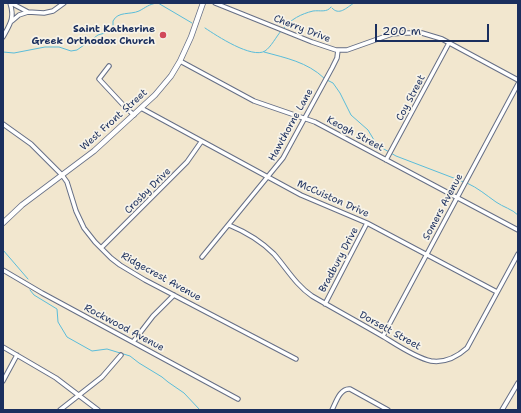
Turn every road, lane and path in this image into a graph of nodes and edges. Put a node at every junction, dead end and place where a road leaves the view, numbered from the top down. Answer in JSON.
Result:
{"nodes":[{"id":1,"x":10,"y":3,"type":"edge"},
{"id":2,"x":64,"y":3,"type":"edge"},
{"id":3,"x":203,"y":3,"type":"edge"},
{"id":4,"x":215,"y":3,"type":"edge"},
{"id":5,"x":28,"y":12,"type":"junction"},
{"id":6,"x":12,"y":21,"type":"junction"},
{"id":7,"x":3,"y":37,"type":"edge"},
{"id":8,"x":449,"y":43,"type":"junction"},
{"id":9,"x":338,"y":50,"type":"junction"},
{"id":10,"x":180,"y":61,"type":"junction"},
{"id":11,"x":109,"y":66,"type":"dead end"},
{"id":12,"x":518,"y":80,"type":"edge"},
{"id":13,"x":518,"y":84,"type":"edge"},
{"id":14,"x":141,"y":108,"type":"junction"},
{"id":15,"x":134,"y":115,"type":"junction"},
{"id":16,"x":305,"y":118,"type":"junction"},
{"id":17,"x":3,"y":124,"type":"edge"},
{"id":18,"x":201,"y":142,"type":"junction"},
{"id":19,"x":386,"y":160,"type":"junction"},
{"id":20,"x":62,"y":175,"type":"junction"},
{"id":21,"x":268,"y":177,"type":"junction"},
{"id":22,"x":457,"y":198,"type":"junction"},
{"id":23,"x":3,"y":223,"type":"edge"},
{"id":24,"x":367,"y":223,"type":"junction"},
{"id":25,"x":229,"y":224,"type":"junction"},
{"id":26,"x":518,"y":230,"type":"edge"},
{"id":27,"x":101,"y":248,"type":"junction"},
{"id":28,"x":427,"y":254,"type":"junction"},
{"id":29,"x":518,"y":254,"type":"edge"},
{"id":30,"x":202,"y":257,"type":"dead end"},
{"id":31,"x":3,"y":270,"type":"edge"},
{"id":32,"x":497,"y":292,"type":"junction"},
{"id":33,"x":174,"y":295,"type":"junction"},
{"id":34,"x":324,"y":304,"type":"junction"},
{"id":35,"x":383,"y":336,"type":"junction"},
{"id":36,"x":133,"y":342,"type":"junction"},
{"id":37,"x":3,"y":347,"type":"edge"},
{"id":38,"x":17,"y":355,"type":"junction"},
{"id":39,"x":121,"y":355,"type":"dead end"},
{"id":40,"x":296,"y":359,"type":"dead end"},
{"id":41,"x":3,"y":381,"type":"edge"},
{"id":42,"x":518,"y":383,"type":"edge"},
{"id":43,"x":80,"y":396,"type":"junction"},
{"id":44,"x":238,"y":399,"type":"dead end"},
{"id":45,"x":60,"y":410,"type":"edge"},
{"id":46,"x":98,"y":410,"type":"edge"},
{"id":47,"x":332,"y":410,"type":"edge"},
{"id":48,"x":388,"y":410,"type":"edge"},
{"id":49,"x":502,"y":410,"type":"edge"}],
"edges":[{"from":1,"to":5,"type":"street"},
{"from":1,"to":6,"type":"street"},
{"from":2,"to":5,"type":"street"},
{"from":3,"to":10,"type":"street","name":"West Front Street"},
{"from":4,"to":9,"type":"street","name":"Cherry Drive"},
{"from":5,"to":6,"type":"street"},
{"from":6,"to":7,"type":"street"},
{"from":8,"to":9,"type":"street","name":"Cherry Drive"},
{"from":8,"to":12,"type":"street","name":"Cherry Drive"},
{"from":8,"to":19,"type":"street","name":"Coy Street"},
{"from":9,"to":16,"type":"street","name":"Hawthorne Lane"},
{"from":10,"to":14,"type":"street","name":"West Front Street"},
{"from":10,"to":16,"type":"street","name":"Keogh Street"},
{"from":11,"to":15,"type":"street"},
{"from":13,"to":22,"type":"street","name":"Somers Avenue"},
{"from":14,"to":15,"type":"street","name":"West Front Street"},
{"from":14,"to":18,"type":"street","name":"McCuiston Drive"},
{"from":15,"to":20,"type":"street","name":"West Front Street"},
{"from":16,"to":19,"type":"street","name":"Keogh Street"},
{"from":16,"to":21,"type":"street","name":"Hawthorne Lane"},
{"from":17,"to":20,"type":"street","name":"Ridgecrest Avenue"},
{"from":18,"to":21,"type":"street","name":"McCuiston Drive"},
{"from":18,"to":27,"type":"street","name":"Crosby Drive"},
{"from":19,"to":22,"type":"street","name":"Keogh Street"},
{"from":20,"to":23,"type":"street","name":"West Front Street"},
{"from":20,"to":27,"type":"street","name":"Ridgecrest Avenue"},
{"from":21,"to":24,"type":"street","name":"McCuiston Drive"},
{"from":21,"to":25,"type":"street","name":"Hawthorne Lane"},
{"from":22,"to":26,"type":"street","name":"Keogh Street"},
{"from":22,"to":28,"type":"street","name":"Somers Avenue"},
{"from":24,"to":28,"type":"street","name":"McCuiston Drive"},
{"from":24,"to":34,"type":"street","name":"Bradbury Drive"},
{"from":25,"to":30,"type":"street","name":"Hawthorne Lane"},
{"from":25,"to":34,"type":"street","name":"Dorsett Street"},
{"from":27,"to":33,"type":"street","name":"Ridgecrest Avenue"},
{"from":28,"to":32,"type":"street","name":"McCuiston Drive"},
{"from":28,"to":35,"type":"street","name":"Somers Avenue"},
{"from":29,"to":32,"type":"street","name":"Dorsett Street"},
{"from":31,"to":36,"type":"street","name":"Rockwood Avenue"},
{"from":32,"to":35,"type":"street","name":"Dorsett Street"},
{"from":33,"to":36,"type":"street"},
{"from":33,"to":40,"type":"street","name":"Ridgecrest Avenue"},
{"from":34,"to":35,"type":"street","name":"Dorsett Street"},
{"from":36,"to":44,"type":"street","name":"Rockwood Avenue"},
{"from":37,"to":38,"type":"street"},
{"from":38,"to":41,"type":"street"},
{"from":38,"to":43,"type":"street"},
{"from":39,"to":43,"type":"street"},
{"from":42,"to":49,"type":"street"},
{"from":43,"to":45,"type":"street"},
{"from":43,"to":46,"type":"street"},
{"from":47,"to":48,"type":"street"}]}
